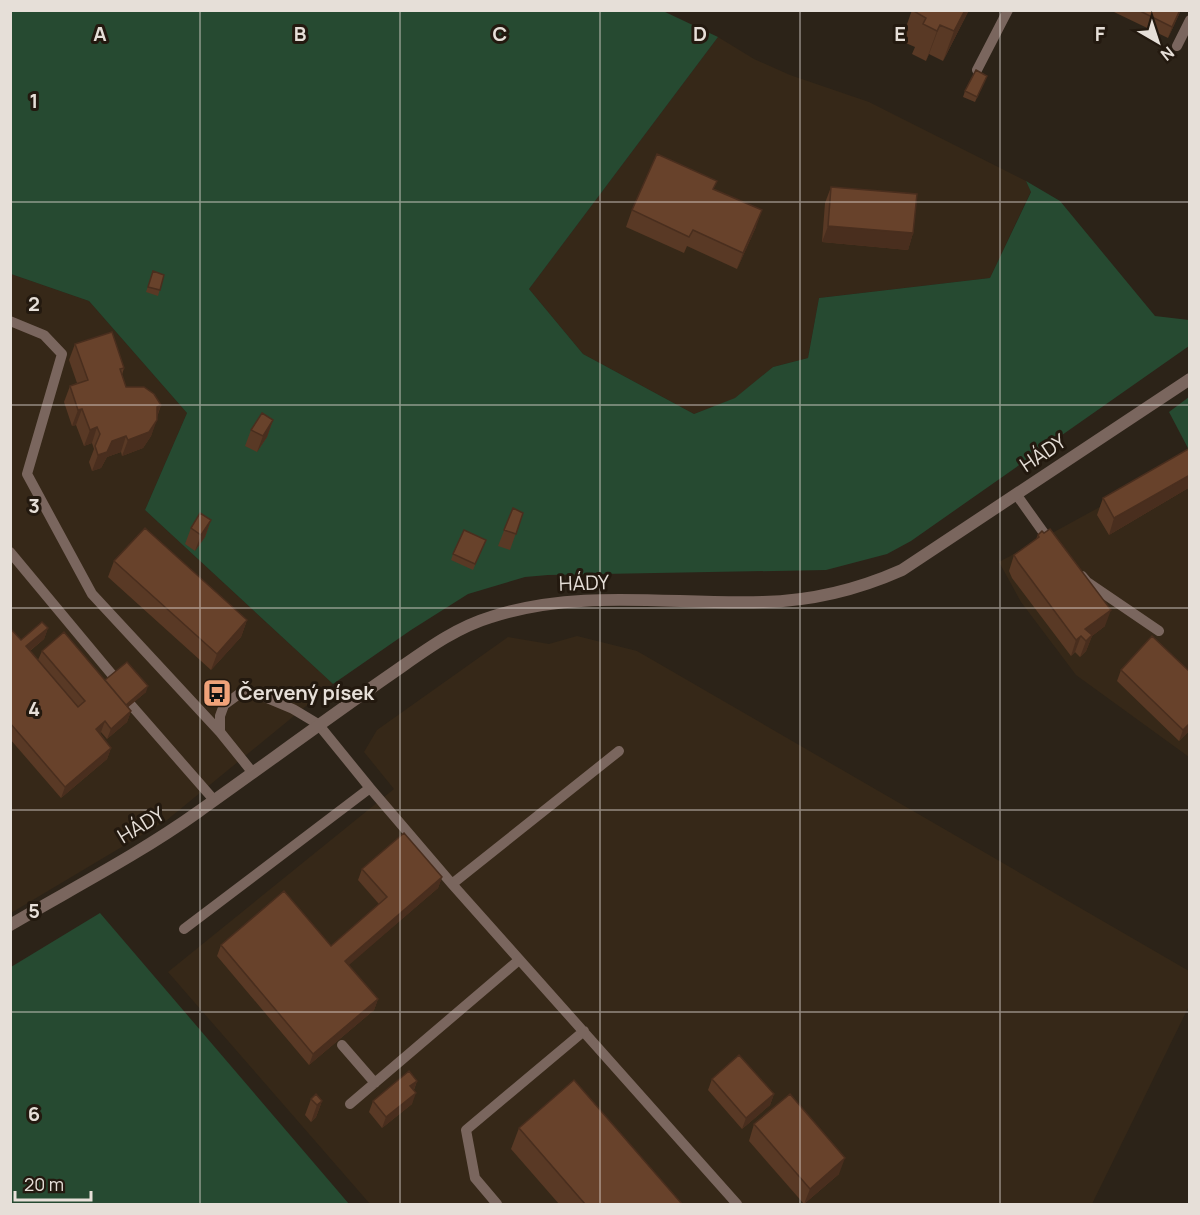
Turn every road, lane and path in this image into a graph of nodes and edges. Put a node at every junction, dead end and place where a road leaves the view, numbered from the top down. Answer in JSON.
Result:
{"nodes":[{"id":1,"x":1008,"y":10,"type":"edge"},
{"id":2,"x":1190,"y":20,"type":"edge"},
{"id":3,"x":1177,"y":46,"type":"dead end"},
{"id":4,"x":977,"y":70,"type":"edge"},
{"id":5,"x":10,"y":321,"type":"edge"},
{"id":6,"x":1190,"y":379,"type":"edge"},
{"id":7,"x":1016,"y":494,"type":"junction"},
{"id":8,"x":10,"y":552,"type":"edge"},
{"id":9,"x":1060,"y":554,"type":"edge"},
{"id":10,"x":1074,"y":568,"type":"edge"},
{"id":11,"x":1159,"y":630,"type":"dead end"},
{"id":12,"x":318,"y":724,"type":"junction"},
{"id":13,"x":220,"y":732,"type":"junction"},
{"id":14,"x":619,"y":751,"type":"dead end"},
{"id":15,"x":253,"y":773,"type":"junction"},
{"id":16,"x":370,"y":788,"type":"junction"},
{"id":17,"x":214,"y":800,"type":"junction"},
{"id":18,"x":452,"y":884,"type":"junction"},
{"id":19,"x":10,"y":925,"type":"edge"},
{"id":20,"x":184,"y":929,"type":"dead end"},
{"id":21,"x":519,"y":960,"type":"junction"},
{"id":22,"x":584,"y":1031,"type":"junction"},
{"id":23,"x":342,"y":1046,"type":"dead end"},
{"id":24,"x":375,"y":1083,"type":"junction"},
{"id":25,"x":350,"y":1104,"type":"dead end"},
{"id":26,"x":497,"y":1204,"type":"edge"},
{"id":27,"x":737,"y":1204,"type":"edge"}],
"edges":[{"from":1,"to":4,"type":"lane"},
{"from":2,"to":3,"type":"lane"},
{"from":5,"to":13,"type":"lane"},
{"from":6,"to":7,"type":"street","name":"HÁDY"},
{"from":7,"to":9,"type":"lane"},
{"from":7,"to":12,"type":"street","name":"HÁDY"},
{"from":8,"to":17,"type":"lane"},
{"from":10,"to":11,"type":"lane"},
{"from":12,"to":13,"type":"lane"},
{"from":12,"to":15,"type":"street","name":"HÁDY"},
{"from":12,"to":16,"type":"lane"},
{"from":13,"to":15,"type":"lane"},
{"from":14,"to":18,"type":"lane"},
{"from":15,"to":17,"type":"street","name":"HÁDY"},
{"from":16,"to":18,"type":"lane"},
{"from":16,"to":20,"type":"lane"},
{"from":17,"to":19,"type":"street","name":"HÁDY"},
{"from":18,"to":21,"type":"lane"},
{"from":21,"to":22,"type":"lane"},
{"from":21,"to":24,"type":"lane"},
{"from":22,"to":26,"type":"lane"},
{"from":22,"to":27,"type":"lane"},
{"from":23,"to":24,"type":"lane"},
{"from":24,"to":25,"type":"lane"}]}
